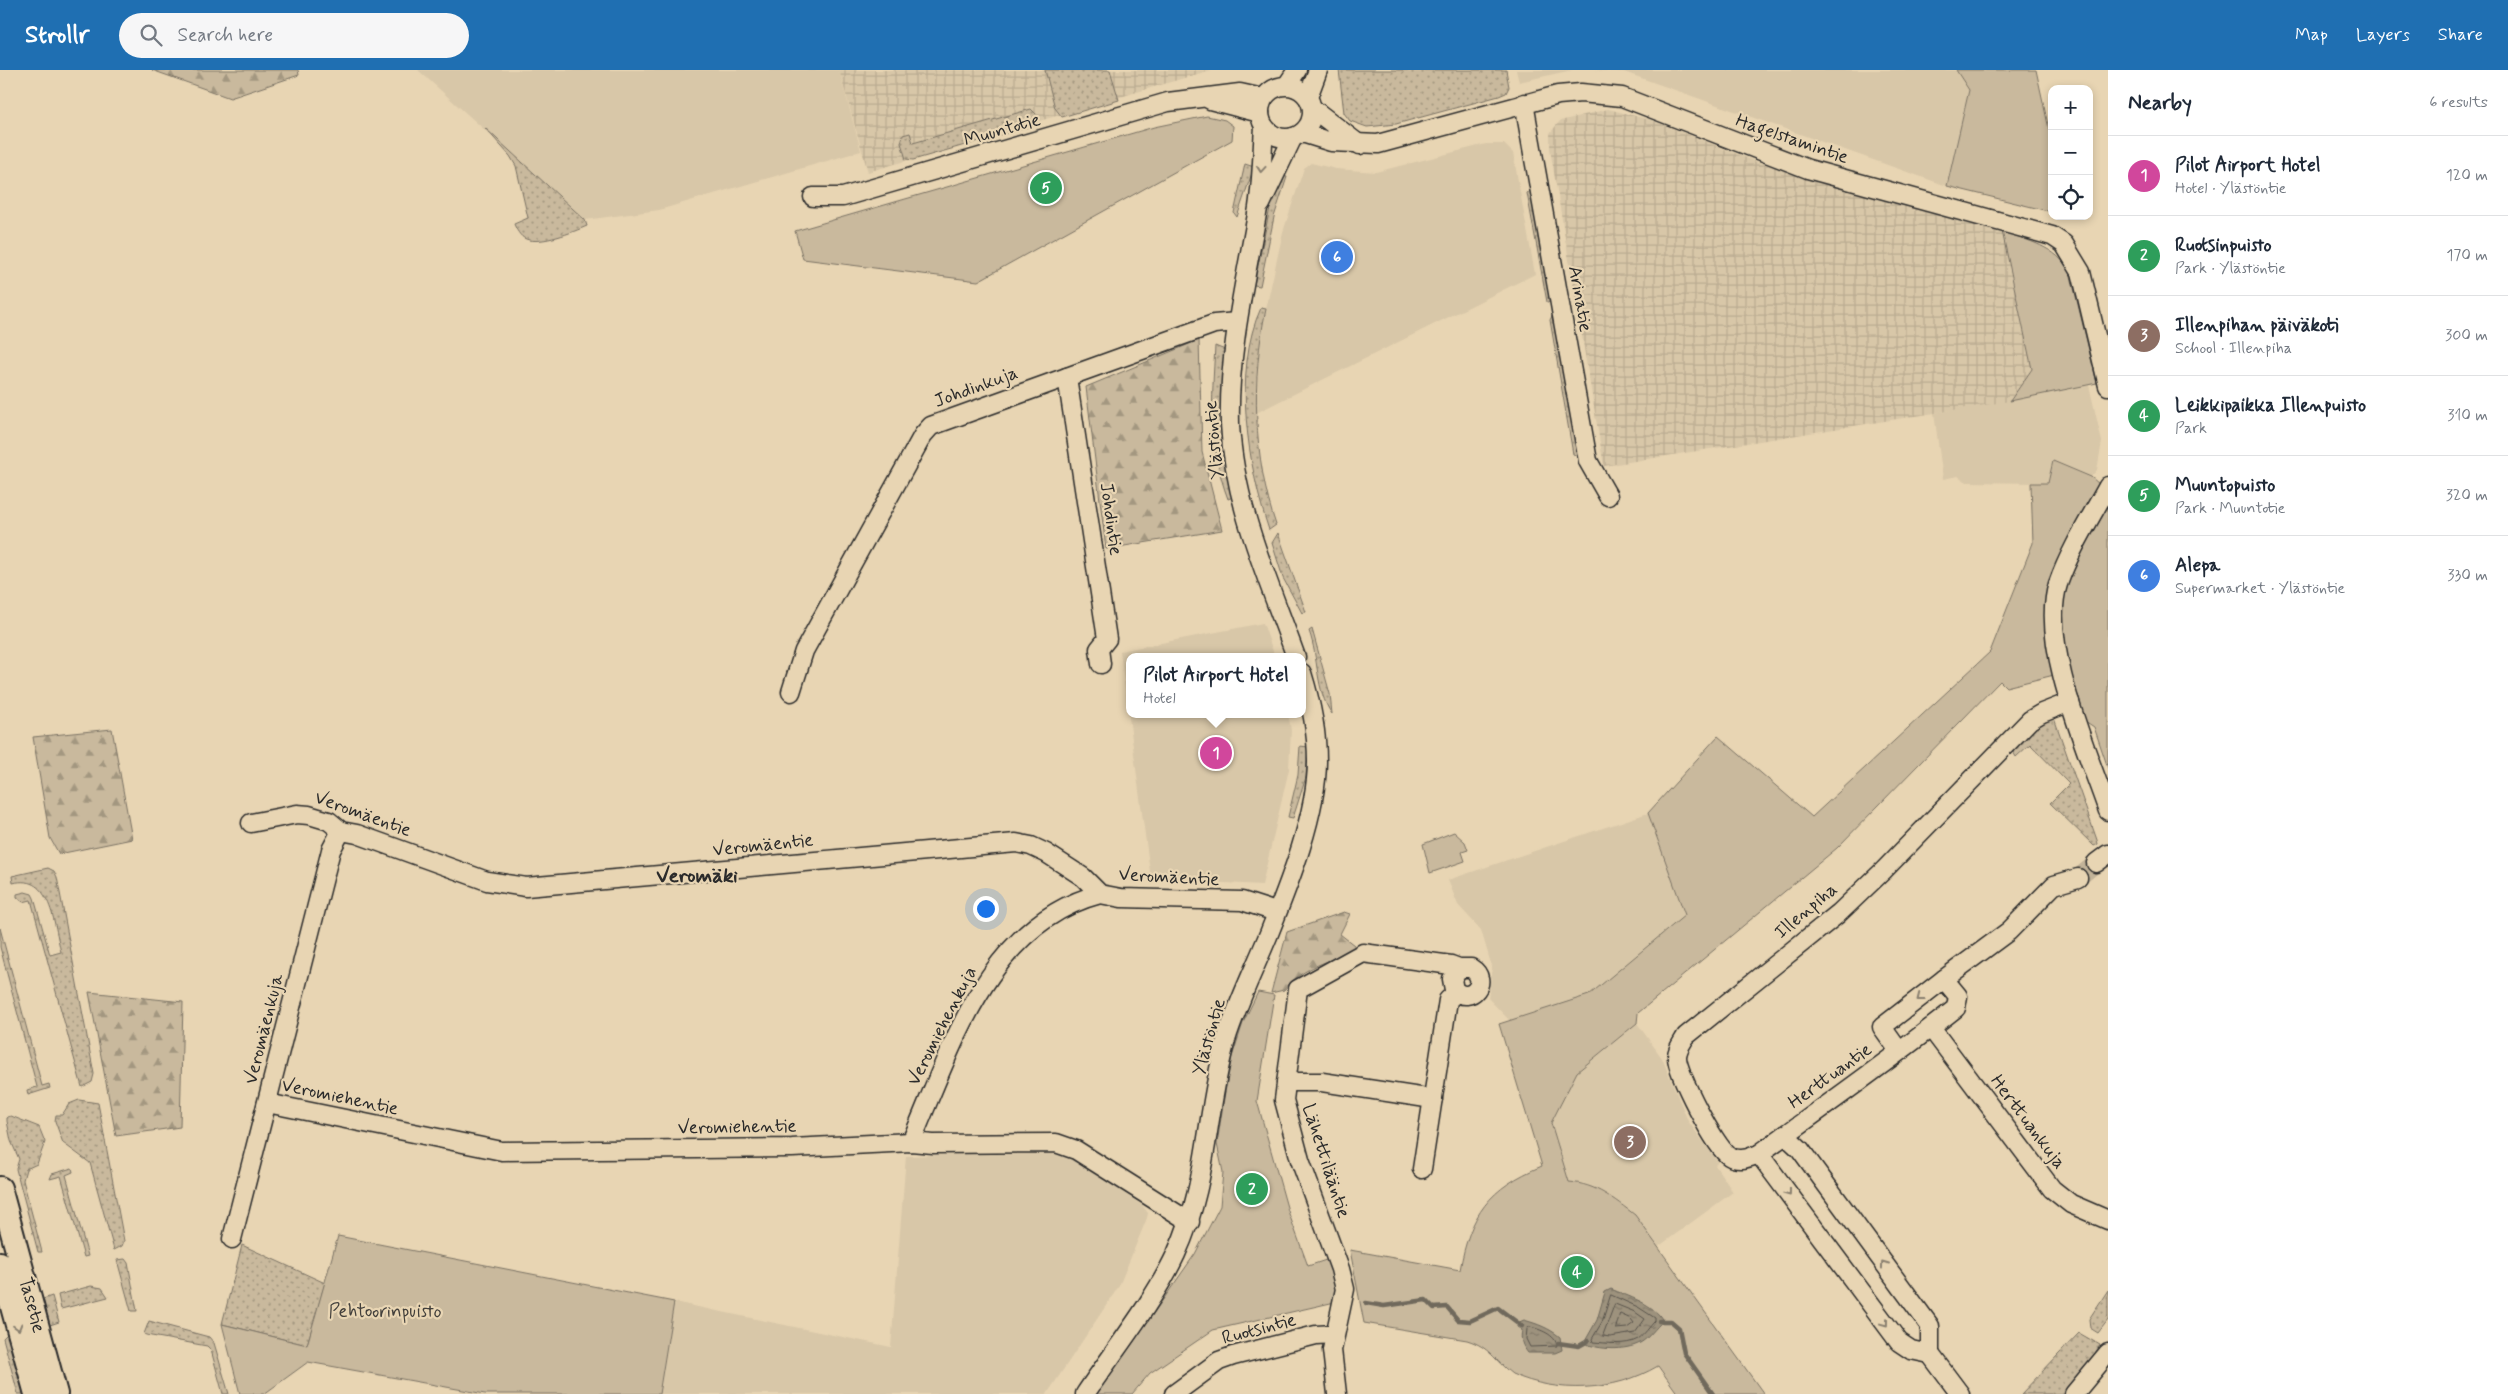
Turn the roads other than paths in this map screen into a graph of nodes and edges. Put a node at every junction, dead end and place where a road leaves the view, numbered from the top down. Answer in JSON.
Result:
{"nodes":[{"id":1,"x":1297,"y":70,"type":"edge"},
{"id":2,"x":1318,"y":70,"type":"edge"},
{"id":3,"x":1286,"y":85,"type":"junction"},
{"id":4,"x":1310,"y":103,"type":"junction"},
{"id":5,"x":1524,"y":104,"type":"junction"},
{"id":6,"x":1263,"y":113,"type":"junction"},
{"id":7,"x":1297,"y":135,"type":"junction"},
{"id":8,"x":1360,"y":145,"type":"junction"},
{"id":9,"x":813,"y":197,"type":"dead end"},
{"id":10,"x":1257,"y":212,"type":"junction"},
{"id":11,"x":1237,"y":322,"type":"junction"},
{"id":12,"x":1067,"y":377,"type":"junction"},
{"id":13,"x":2108,"y":386,"type":"edge"},
{"id":14,"x":2108,"y":486,"type":"edge"},
{"id":15,"x":1608,"y":496,"type":"dead end"},
{"id":16,"x":1295,"y":653,"type":"edge"},
{"id":17,"x":1101,"y":664,"type":"dead end"},
{"id":18,"x":1306,"y":688,"type":"edge"},
{"id":19,"x":791,"y":692,"type":"dead end"},
{"id":20,"x":2070,"y":702,"type":"junction"},
{"id":21,"x":2108,"y":811,"type":"edge"},
{"id":22,"x":251,"y":823,"type":"dead end"},
{"id":23,"x":341,"y":831,"type":"junction"},
{"id":24,"x":2078,"y":878,"type":"tunnel mouth"},
{"id":25,"x":1100,"y":894,"type":"junction"},
{"id":26,"x":1276,"y":912,"type":"junction"},
{"id":27,"x":1460,"y":968,"type":"junction"},
{"id":28,"x":1944,"y":979,"type":"junction"},
{"id":29,"x":1457,"y":992,"type":"junction"},
{"id":30,"x":1931,"y":1028,"type":"junction"},
{"id":31,"x":1899,"y":1051,"type":"junction"},
{"id":32,"x":1286,"y":1082,"type":"junction"},
{"id":33,"x":1433,"y":1099,"type":"junction"},
{"id":34,"x":268,"y":1103,"type":"junction"},
{"id":35,"x":1785,"y":1135,"type":"junction"},
{"id":36,"x":911,"y":1142,"type":"junction"},
{"id":37,"x":1759,"y":1154,"type":"junction"},
{"id":38,"x":1422,"y":1168,"type":"dead end"},
{"id":39,"x":0,"y":1188,"type":"edge"},
{"id":40,"x":2108,"y":1220,"type":"edge"},
{"id":41,"x":1190,"y":1222,"type":"junction"},
{"id":42,"x":232,"y":1239,"type":"dead end"},
{"id":43,"x":0,"y":1263,"type":"edge"},
{"id":44,"x":1335,"y":1334,"type":"junction"},
{"id":45,"x":2108,"y":1353,"type":"edge"},
{"id":46,"x":1930,"y":1354,"type":"junction"},
{"id":47,"x":36,"y":1394,"type":"edge"},
{"id":48,"x":56,"y":1394,"type":"edge"},
{"id":49,"x":1085,"y":1394,"type":"edge"},
{"id":50,"x":1174,"y":1394,"type":"edge"},
{"id":51,"x":1337,"y":1394,"type":"edge"},
{"id":52,"x":1960,"y":1394,"type":"edge"},
{"id":53,"x":2074,"y":1394,"type":"edge"}],
"edges":[{"from":1,"to":3,"type":"street"},
{"from":2,"to":4,"type":"street","name":"Ylästöntie"},
{"from":3,"to":4,"type":"street"},
{"from":3,"to":6,"type":"street"},
{"from":4,"to":7,"type":"street","name":"Ylästöntie"},
{"from":4,"to":8,"type":"street"},
{"from":5,"to":8,"type":"street","name":"Hagelstamintie"},
{"from":5,"to":13,"type":"street","name":"Hagelstamintie"},
{"from":5,"to":15,"type":"street","name":"Arinatie"},
{"from":6,"to":7,"type":"street"},
{"from":6,"to":9,"type":"street","name":"Muuntotie"},
{"from":6,"to":10,"type":"street","name":"Ylästöntie","one_way":true},
{"from":7,"to":8,"type":"street","name":"Hagelstamintie"},
{"from":7,"to":10,"type":"street","name":"Ylästöntie"},
{"from":10,"to":11,"type":"street","name":"Ylästöntie"},
{"from":11,"to":12,"type":"street","name":"Johdinkuja"},
{"from":11,"to":16,"type":"street","name":"Ylästöntie"},
{"from":12,"to":17,"type":"street","name":"Johdintie"},
{"from":12,"to":19,"type":"street","name":"Johdinkuja"},
{"from":14,"to":20,"type":"street"},
{"from":18,"to":26,"type":"street","name":"Ylästöntie"},
{"from":20,"to":21,"type":"street"},
{"from":20,"to":37,"type":"street","name":"Illenpiha"},
{"from":22,"to":23,"type":"street","name":"Veromäentie"},
{"from":23,"to":25,"type":"street","name":"Veromäentie"},
{"from":23,"to":34,"type":"street","name":"Veromäenkuja"},
{"from":24,"to":28,"type":"street","name":"Herttuantie"},
{"from":25,"to":26,"type":"street","name":"Veromäentie"},
{"from":25,"to":36,"type":"street","name":"Veromiehenkuja"},
{"from":26,"to":41,"type":"street","name":"Ylästöntie"},
{"from":27,"to":29,"type":"street"},
{"from":27,"to":29,"type":"street","name":"Lähettilääntie"},
{"from":27,"to":32,"type":"street","name":"Lähettilääntie"},
{"from":28,"to":30,"type":"street","name":"Herttuantie"},
{"from":28,"to":31,"type":"street","name":"Herttuantie","one_way":true},
{"from":29,"to":33,"type":"street"},
{"from":30,"to":31,"type":"street","name":"Herttuantie"},
{"from":30,"to":40,"type":"street","name":"Herttuankuja"},
{"from":31,"to":35,"type":"street","name":"Herttuantie"},
{"from":32,"to":33,"type":"street"},
{"from":32,"to":44,"type":"street","name":"Lähettilääntie"},
{"from":33,"to":38,"type":"street"},
{"from":34,"to":36,"type":"street","name":"Veromiehentie"},
{"from":34,"to":42,"type":"street","name":"Veromäenkuja"},
{"from":35,"to":37,"type":"street","name":"Illenpiha"},
{"from":46,"to":35,"type":"street","one_way":true},
{"from":36,"to":41,"type":"street","name":"Veromiehentie"},
{"from":37,"to":46,"type":"street","one_way":true},
{"from":39,"to":48,"type":"main road","name":"Tasetie"},
{"from":41,"to":49,"type":"street","name":"Ylästöntie"},
{"from":43,"to":47,"type":"main road","name":"Tasetie","one_way":true},
{"from":44,"to":50,"type":"street","name":"Ruotsintie"},
{"from":44,"to":51,"type":"street","name":"Lähettilääntie"},
{"from":45,"to":53,"type":"street"},
{"from":46,"to":52,"type":"street"}]}
